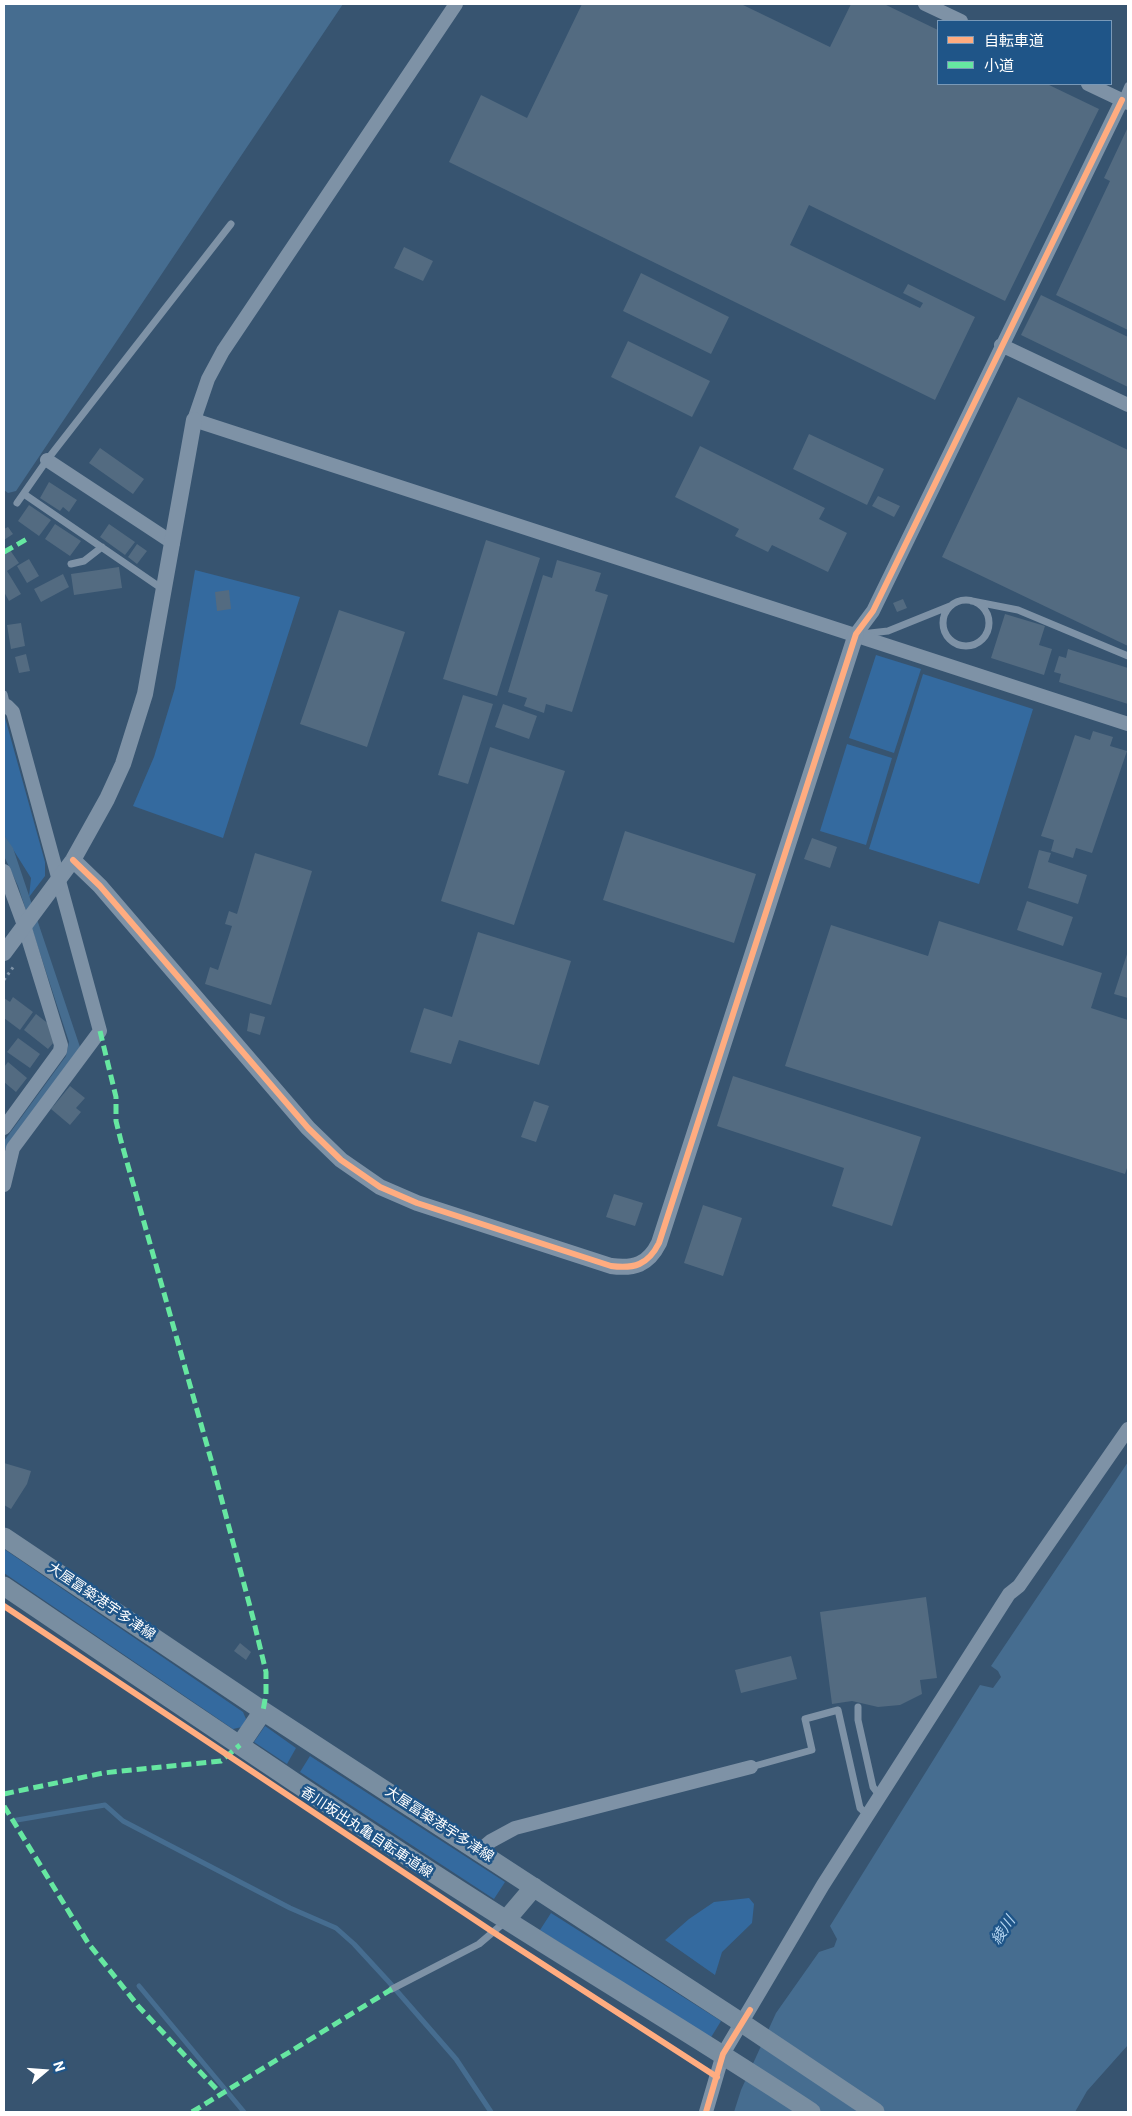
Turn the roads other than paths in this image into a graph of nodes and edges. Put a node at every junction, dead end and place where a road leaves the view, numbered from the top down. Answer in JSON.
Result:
{"nodes":[{"id":1,"x":456,"y":4,"type":"edge"},
{"id":2,"x":925,"y":4,"type":"edge"},
{"id":3,"x":959,"y":20,"type":"edge"},
{"id":4,"x":1090,"y":85,"type":"edge"},
{"id":5,"x":1128,"y":86,"type":"edge"},
{"id":6,"x":1125,"y":102,"type":"edge"},
{"id":7,"x":231,"y":224,"type":"dead end"},
{"id":8,"x":1001,"y":345,"type":"junction"},
{"id":9,"x":1128,"y":405,"type":"edge"},
{"id":10,"x":194,"y":420,"type":"junction"},
{"id":11,"x":47,"y":460,"type":"junction"},
{"id":12,"x":24,"y":494,"type":"junction"},
{"id":13,"x":18,"y":503,"type":"dead end"},
{"id":14,"x":173,"y":544,"type":"junction"},
{"id":15,"x":102,"y":547,"type":"junction"},
{"id":16,"x":71,"y":564,"type":"dead end"},
{"id":17,"x":164,"y":590,"type":"junction"},
{"id":18,"x":972,"y":601,"type":"junction"},
{"id":19,"x":952,"y":605,"type":"junction"},
{"id":20,"x":856,"y":634,"type":"junction"},
{"id":21,"x":1128,"y":656,"type":"edge"},
{"id":22,"x":6,"y":700,"type":"edge"},
{"id":23,"x":1128,"y":724,"type":"edge"},
{"id":24,"x":72,"y":860,"type":"junction"},
{"id":25,"x":4,"y":871,"type":"edge"},
{"id":26,"x":58,"y":878,"type":"junction"},
{"id":27,"x":24,"y":925,"type":"junction"},
{"id":28,"x":4,"y":953,"type":"edge"},
{"id":29,"x":4,"y":1128,"type":"edge"},
{"id":30,"x":4,"y":1185,"type":"edge"},
{"id":31,"x":1128,"y":1429,"type":"edge"},
{"id":32,"x":4,"y":1537,"type":"edge"},
{"id":33,"x":4,"y":1586,"type":"edge"},
{"id":34,"x":858,"y":1707,"type":"dead end"},
{"id":35,"x":263,"y":1711,"type":"junction"},
{"id":36,"x":240,"y":1745,"type":"junction"},
{"id":37,"x":751,"y":1767,"type":"joint"},
{"id":38,"x":880,"y":1796,"type":"junction"},
{"id":39,"x":868,"y":1815,"type":"junction"},
{"id":40,"x":479,"y":1851,"type":"junction"},
{"id":41,"x":534,"y":1887,"type":"junction"},
{"id":42,"x":506,"y":1920,"type":"junction"},
{"id":43,"x":395,"y":1988,"type":"dead end"},
{"id":44,"x":749,"y":2027,"type":"junction"},
{"id":45,"x":723,"y":2054,"type":"junction"},
{"id":46,"x":706,"y":2112,"type":"edge"},
{"id":47,"x":811,"y":2112,"type":"edge"},
{"id":48,"x":875,"y":2112,"type":"edge"}],
"edges":[{"from":1,"to":10,"type":"street"},
{"from":2,"to":3,"type":"street"},
{"from":4,"to":6,"type":"street"},
{"from":5,"to":6,"type":"lane"},
{"from":6,"to":8,"type":"street"},
{"from":7,"to":11,"type":"lane"},
{"from":8,"to":9,"type":"street"},
{"from":8,"to":20,"type":"street"},
{"from":10,"to":14,"type":"street"},
{"from":10,"to":20,"type":"street"},
{"from":11,"to":12,"type":"lane"},
{"from":11,"to":14,"type":"street"},
{"from":12,"to":13,"type":"lane"},
{"from":12,"to":15,"type":"lane"},
{"from":14,"to":17,"type":"street"},
{"from":15,"to":16,"type":"lane"},
{"from":15,"to":17,"type":"lane"},
{"from":17,"to":24,"type":"street"},
{"from":18,"to":19,"type":"lane"},
{"from":18,"to":19,"type":"lane"},
{"from":18,"to":21,"type":"lane"},
{"from":19,"to":20,"type":"lane"},
{"from":20,"to":23,"type":"street"},
{"from":20,"to":24,"type":"street"},
{"from":22,"to":26,"type":"street"},
{"from":24,"to":26,"type":"street"},
{"from":25,"to":27,"type":"street"},
{"from":26,"to":27,"type":"street"},
{"from":26,"to":30,"type":"street"},
{"from":27,"to":28,"type":"street"},
{"from":27,"to":29,"type":"street"},
{"from":31,"to":38,"type":"street"},
{"from":32,"to":35,"type":"main road","name":"大屋冨築港宇多津線"},
{"from":33,"to":36,"type":"main road"},
{"from":34,"to":38,"type":"lane"},
{"from":35,"to":36,"type":"main road"},
{"from":35,"to":40,"type":"main road","name":"大屋冨築港宇多津線"},
{"from":36,"to":42,"type":"main road"},
{"from":37,"to":39,"type":"lane"},
{"from":37,"to":40,"type":"street"},
{"from":38,"to":39,"type":"street"},
{"from":39,"to":44,"type":"street"},
{"from":40,"to":41,"type":"main road","name":"大屋冨築港宇多津線"},
{"from":41,"to":42,"type":"main road"},
{"from":41,"to":44,"type":"main road","name":"大屋冨築港宇多津線"},
{"from":42,"to":43,"type":"lane"},
{"from":42,"to":45,"type":"main road"},
{"from":44,"to":45,"type":"street"},
{"from":44,"to":48,"type":"main road","name":"大屋冨築港宇多津線"},
{"from":45,"to":46,"type":"street"},
{"from":45,"to":47,"type":"main road"}]}
